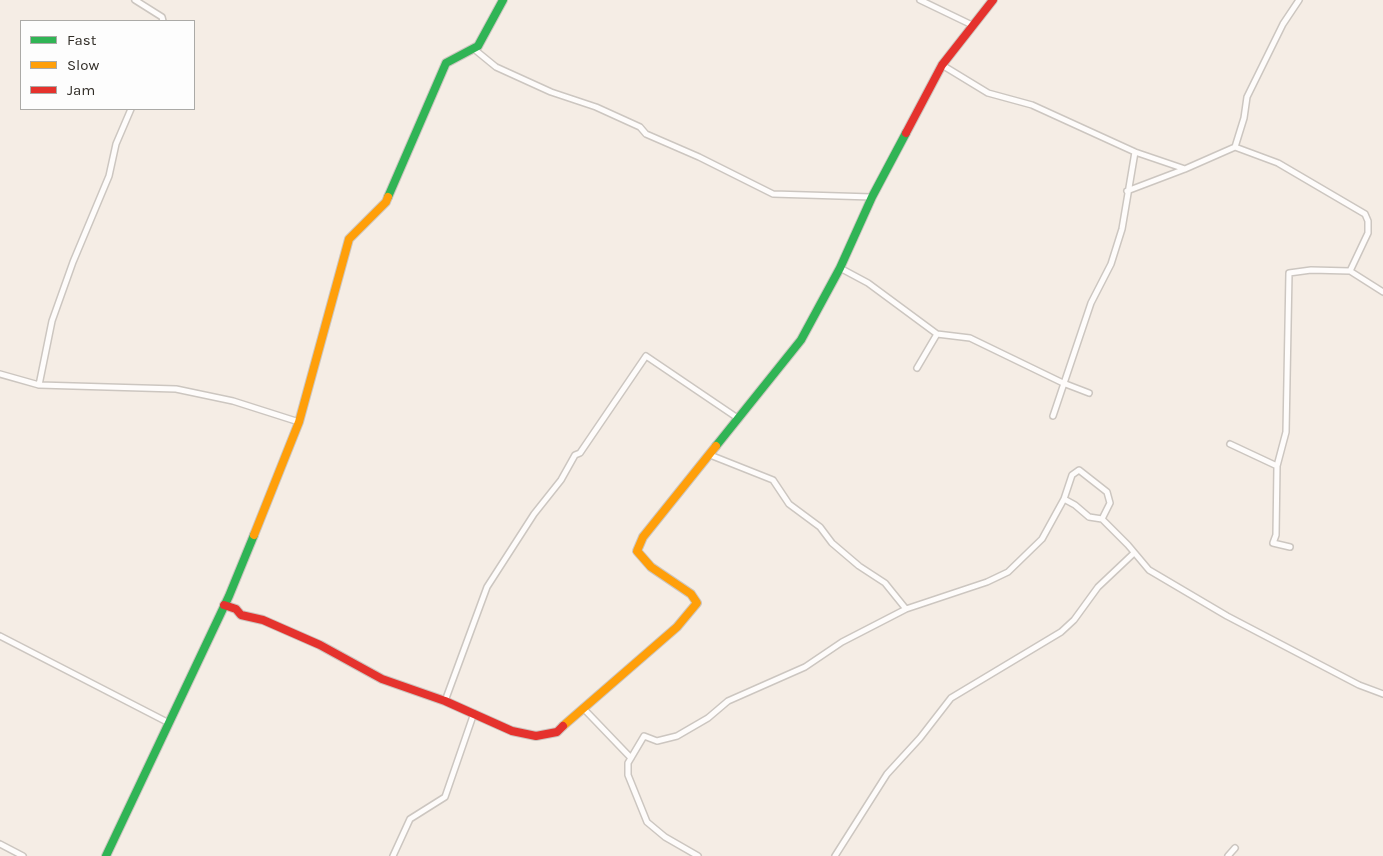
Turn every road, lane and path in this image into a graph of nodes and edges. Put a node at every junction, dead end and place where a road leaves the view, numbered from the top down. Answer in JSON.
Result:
{"nodes":[{"id":1,"x":135,"y":0,"type":"edge"},
{"id":2,"x":503,"y":0,"type":"edge"},
{"id":3,"x":920,"y":0,"type":"edge"},
{"id":4,"x":993,"y":0,"type":"edge"},
{"id":5,"x":1299,"y":0,"type":"edge"},
{"id":6,"x":163,"y":20,"type":"edge"},
{"id":7,"x":972,"y":25,"type":"junction"},
{"id":8,"x":474,"y":49,"type":"junction"},
{"id":9,"x":942,"y":65,"type":"junction"},
{"id":10,"x":131,"y":110,"type":"edge"},
{"id":11,"x":1235,"y":147,"type":"junction"},
{"id":12,"x":1135,"y":152,"type":"junction"},
{"id":13,"x":1185,"y":169,"type":"junction"},
{"id":14,"x":1127,"y":190,"type":"junction"},
{"id":15,"x":872,"y":197,"type":"junction"},
{"id":16,"x":840,"y":268,"type":"junction"},
{"id":17,"x":1350,"y":271,"type":"junction"},
{"id":18,"x":1383,"y":292,"type":"edge"},
{"id":19,"x":937,"y":334,"type":"junction"},
{"id":20,"x":917,"y":368,"type":"dead end"},
{"id":21,"x":0,"y":374,"type":"edge"},
{"id":22,"x":1063,"y":383,"type":"junction"},
{"id":23,"x":40,"y":385,"type":"junction"},
{"id":24,"x":1088,"y":393,"type":"dead end"},
{"id":25,"x":1053,"y":416,"type":"dead end"},
{"id":26,"x":739,"y":419,"type":"junction"},
{"id":27,"x":299,"y":422,"type":"junction"},
{"id":28,"x":1230,"y":444,"type":"dead end"},
{"id":29,"x":710,"y":455,"type":"junction"},
{"id":30,"x":1277,"y":466,"type":"junction"},
{"id":31,"x":1064,"y":499,"type":"junction"},
{"id":32,"x":1102,"y":519,"type":"junction"},
{"id":33,"x":1290,"y":547,"type":"dead end"},
{"id":34,"x":1134,"y":553,"type":"junction"},
{"id":35,"x":224,"y":605,"type":"junction"},
{"id":36,"x":906,"y":609,"type":"junction"},
{"id":37,"x":0,"y":636,"type":"edge"},
{"id":38,"x":1383,"y":694,"type":"edge"},
{"id":39,"x":445,"y":701,"type":"junction"},
{"id":40,"x":583,"y":708,"type":"junction"},
{"id":41,"x":474,"y":713,"type":"junction"},
{"id":42,"x":169,"y":723,"type":"junction"},
{"id":43,"x":631,"y":758,"type":"junction"},
{"id":44,"x":0,"y":844,"type":"edge"},
{"id":45,"x":1235,"y":848,"type":"dead end"},
{"id":46,"x":23,"y":856,"type":"edge"},
{"id":47,"x":106,"y":856,"type":"edge"},
{"id":48,"x":393,"y":856,"type":"edge"},
{"id":49,"x":698,"y":856,"type":"edge"},
{"id":50,"x":835,"y":856,"type":"edge"},
{"id":51,"x":1228,"y":856,"type":"edge"}],
"edges":[{"from":1,"to":6,"type":"street"},
{"from":2,"to":8,"type":"street"},
{"from":3,"to":7,"type":"street"},
{"from":4,"to":7,"type":"street"},
{"from":5,"to":11,"type":"street"},
{"from":7,"to":9,"type":"street"},
{"from":8,"to":15,"type":"street"},
{"from":8,"to":27,"type":"street"},
{"from":9,"to":12,"type":"street"},
{"from":9,"to":15,"type":"street"},
{"from":10,"to":23,"type":"street"},
{"from":11,"to":13,"type":"street"},
{"from":11,"to":17,"type":"street"},
{"from":12,"to":13,"type":"street"},
{"from":12,"to":14,"type":"street"},
{"from":13,"to":14,"type":"street"},
{"from":14,"to":22,"type":"street"},
{"from":15,"to":16,"type":"street"},
{"from":16,"to":19,"type":"street"},
{"from":16,"to":26,"type":"street"},
{"from":17,"to":18,"type":"street"},
{"from":17,"to":30,"type":"street"},
{"from":19,"to":20,"type":"street"},
{"from":19,"to":22,"type":"street"},
{"from":21,"to":23,"type":"street"},
{"from":22,"to":24,"type":"street"},
{"from":22,"to":25,"type":"street"},
{"from":23,"to":27,"type":"street"},
{"from":26,"to":29,"type":"street"},
{"from":26,"to":39,"type":"street"},
{"from":27,"to":35,"type":"street"},
{"from":28,"to":30,"type":"street"},
{"from":29,"to":36,"type":"street"},
{"from":29,"to":40,"type":"street"},
{"from":30,"to":33,"type":"street"},
{"from":31,"to":32,"type":"street"},
{"from":31,"to":32,"type":"street"},
{"from":31,"to":36,"type":"street"},
{"from":32,"to":34,"type":"street"},
{"from":34,"to":38,"type":"street"},
{"from":34,"to":50,"type":"street"},
{"from":35,"to":39,"type":"street"},
{"from":35,"to":42,"type":"street"},
{"from":36,"to":43,"type":"street"},
{"from":37,"to":42,"type":"street"},
{"from":39,"to":41,"type":"street"},
{"from":40,"to":41,"type":"street"},
{"from":40,"to":43,"type":"street"},
{"from":41,"to":48,"type":"street"},
{"from":42,"to":47,"type":"street"},
{"from":43,"to":49,"type":"street"},
{"from":44,"to":46,"type":"street"},
{"from":45,"to":51,"type":"street"}]}
